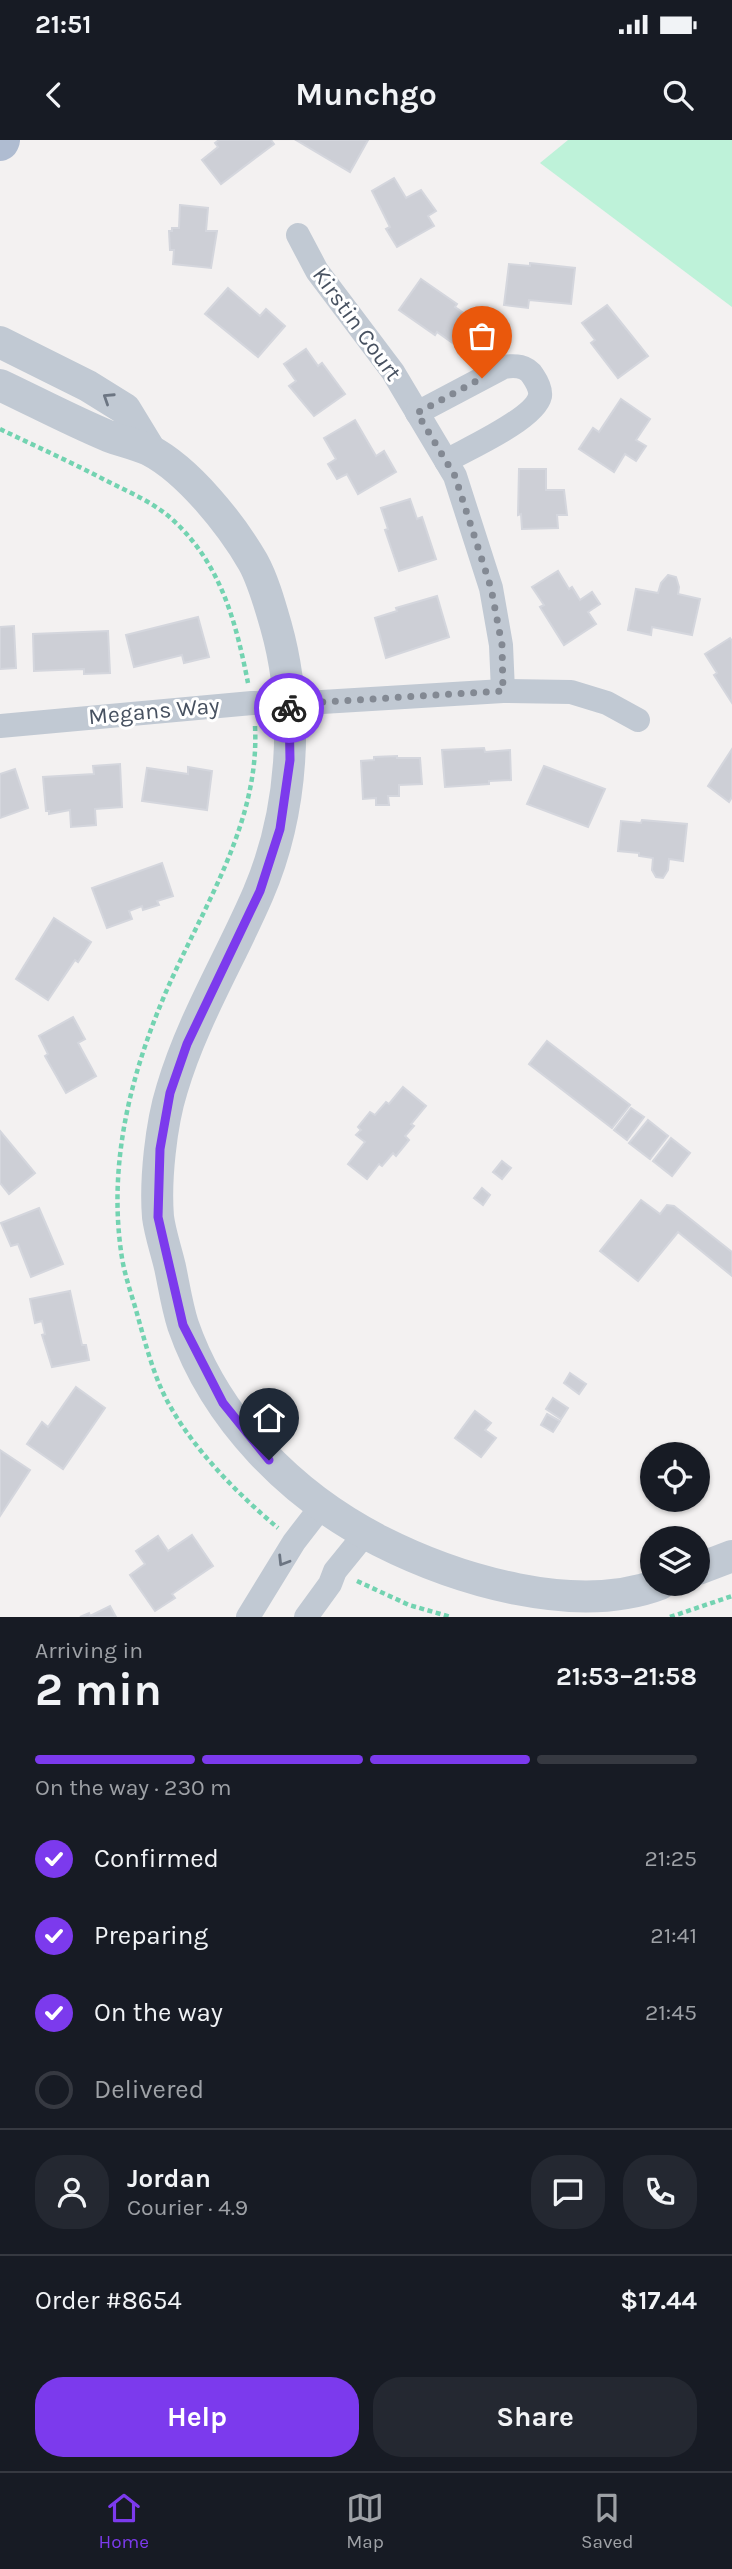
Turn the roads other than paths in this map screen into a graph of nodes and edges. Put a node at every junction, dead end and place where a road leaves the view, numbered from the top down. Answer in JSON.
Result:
{"nodes":[{"id":1,"x":298,"y":235,"type":"dead end"},
{"id":2,"x":0,"y":342,"type":"edge"},
{"id":3,"x":0,"y":385,"type":"edge"},
{"id":4,"x":417,"y":413,"type":"junction"},
{"id":5,"x":150,"y":450,"type":"junction"},
{"id":6,"x":446,"y":461,"type":"junction"},
{"id":7,"x":503,"y":691,"type":"junction"},
{"id":8,"x":289,"y":704,"type":"junction"},
{"id":9,"x":638,"y":720,"type":"dead end"},
{"id":10,"x":0,"y":726,"type":"edge"},
{"id":11,"x":321,"y":1507,"type":"junction"},
{"id":12,"x":365,"y":1534,"type":"junction"},
{"id":13,"x":732,"y":1556,"type":"edge"},
{"id":14,"x":710,"y":1564,"type":"edge"},
{"id":15,"x":640,"y":1589,"type":"edge"},
{"id":16,"x":248,"y":1617,"type":"edge"},
{"id":17,"x":306,"y":1617,"type":"edge"}],
"edges":[{"from":1,"to":4,"type":"street","name":"Kirstin Court"},
{"from":5,"to":2,"type":"street","one_way":true},
{"from":3,"to":5,"type":"street"},
{"from":4,"to":6,"type":"street","name":"Kirstin Court"},
{"from":4,"to":6,"type":"street"},
{"from":5,"to":8,"type":"street"},
{"from":6,"to":7,"type":"street","name":"Kirstin Court"},
{"from":7,"to":8,"type":"street","name":"Megans Way"},
{"from":7,"to":9,"type":"street","name":"Megans Way"},
{"from":8,"to":10,"type":"street","name":"Megans Way"},
{"from":8,"to":11,"type":"street"},
{"from":11,"to":12,"type":"street"},
{"from":11,"to":16,"type":"street","one_way":true},
{"from":12,"to":15,"type":"street"},
{"from":12,"to":17,"type":"street"},
{"from":13,"to":14,"type":"street"}]}
